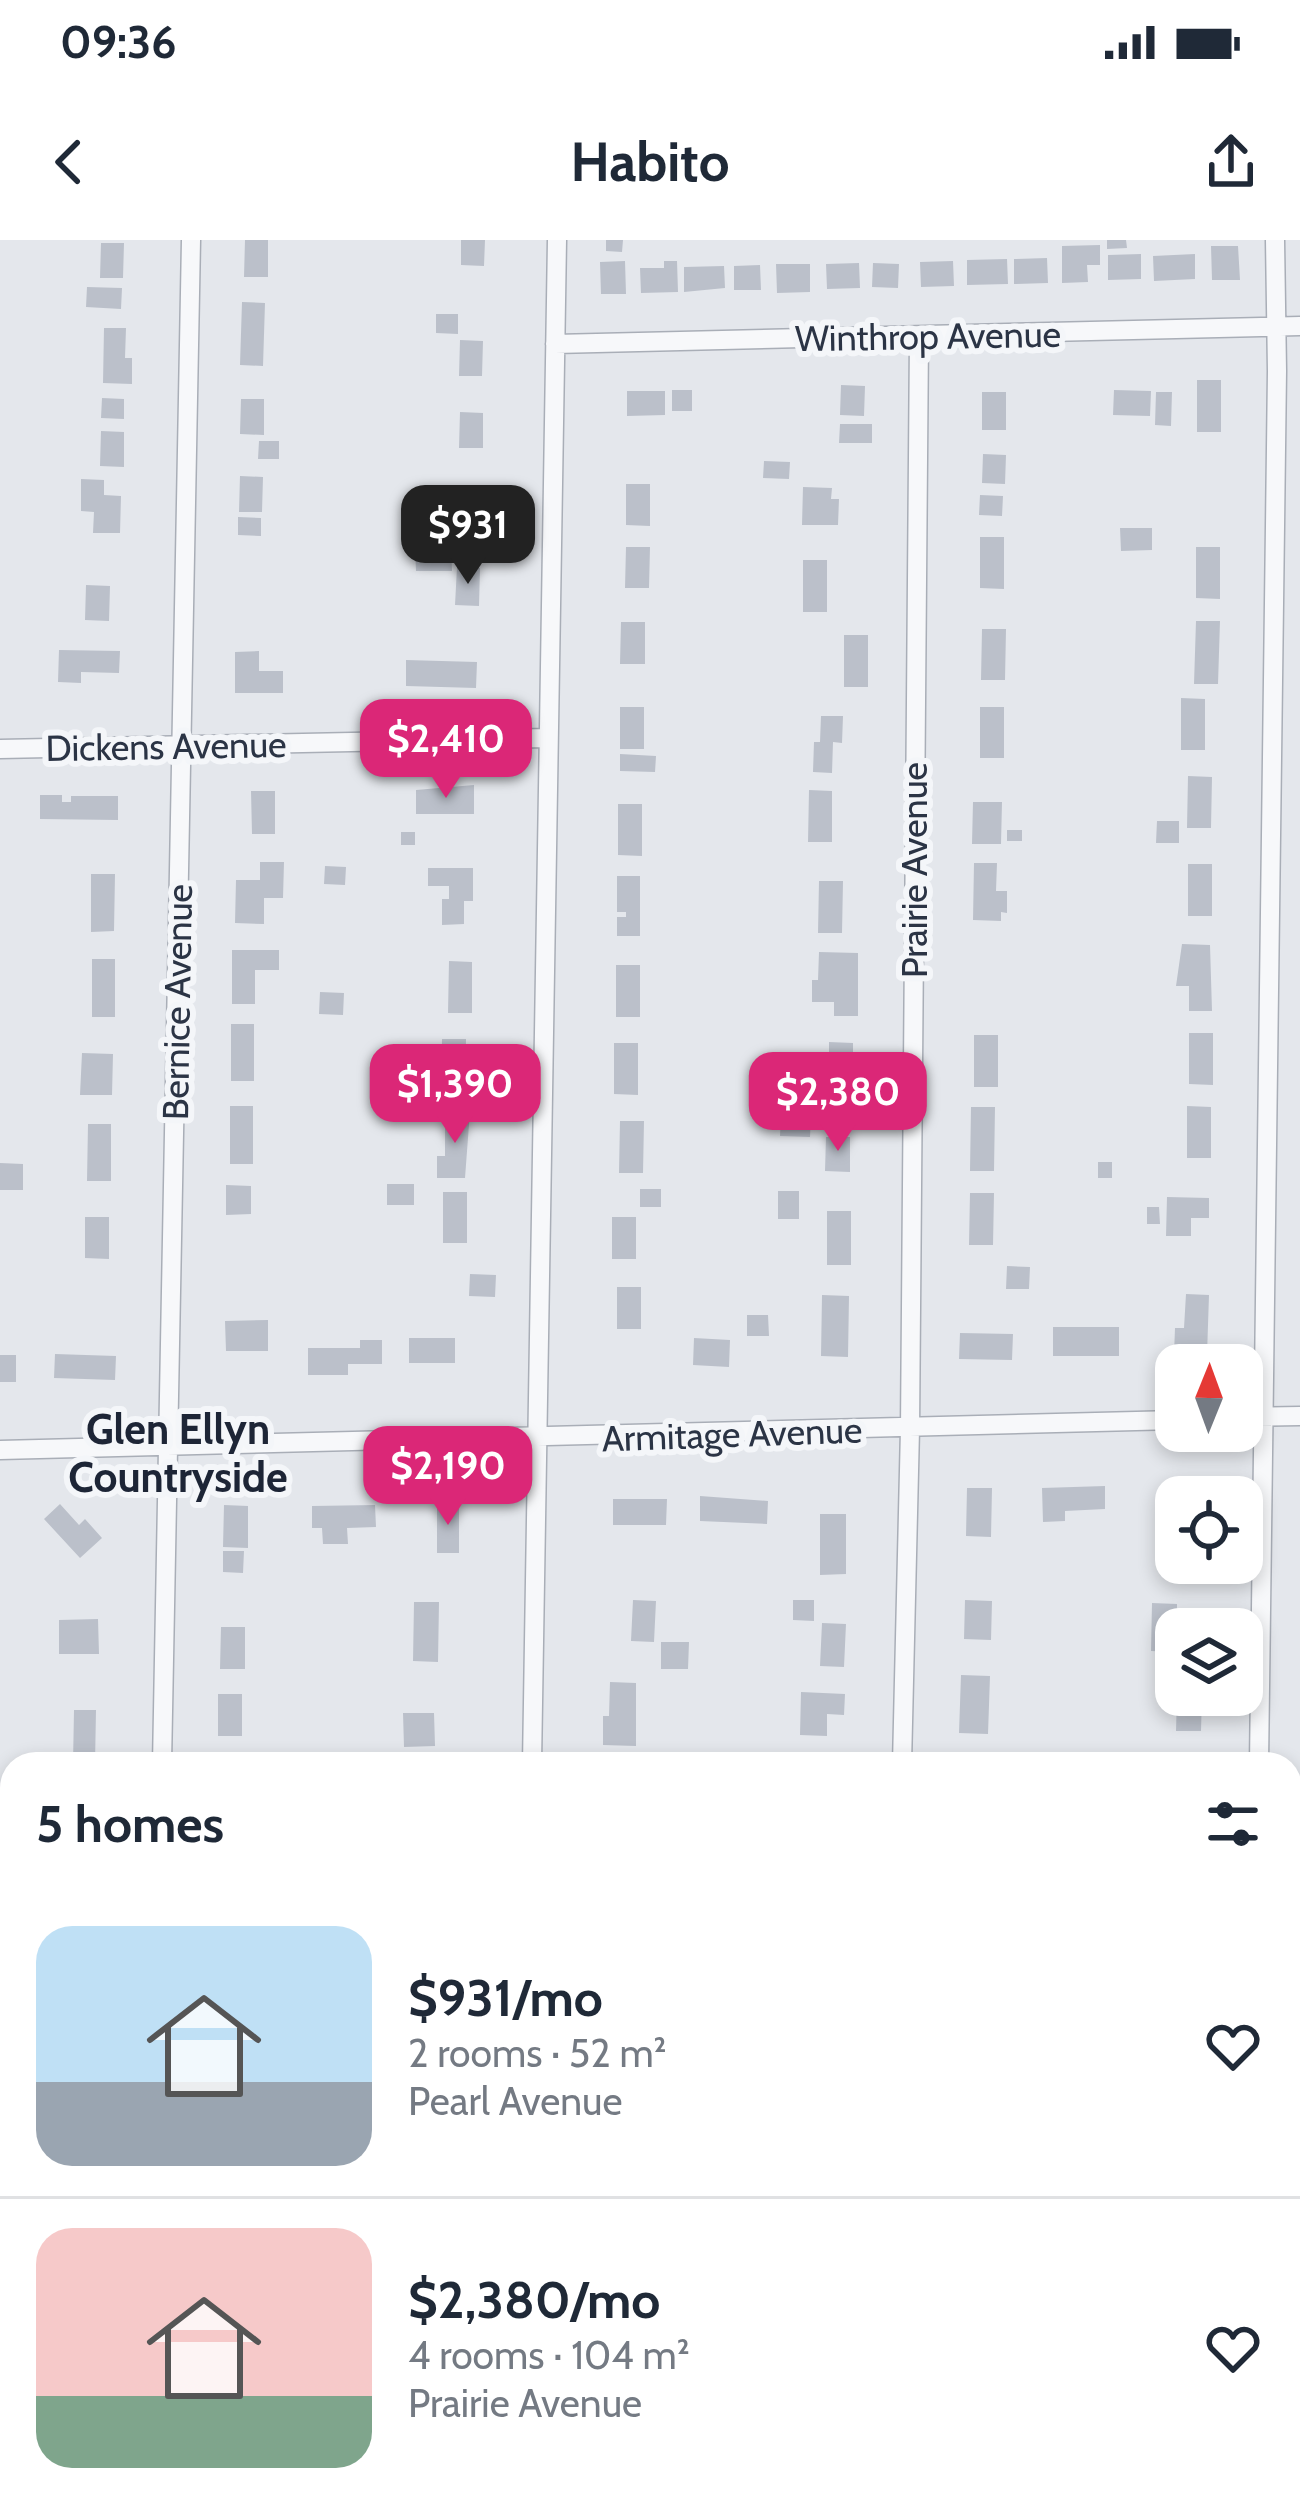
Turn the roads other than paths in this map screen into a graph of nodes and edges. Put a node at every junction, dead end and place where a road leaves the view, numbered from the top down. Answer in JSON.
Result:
{"nodes":[{"id":1,"x":190,"y":240,"type":"edge"},
{"id":2,"x":557,"y":240,"type":"edge"},
{"id":3,"x":1275,"y":240,"type":"edge"},
{"id":4,"x":1300,"y":326,"type":"edge"},
{"id":5,"x":1277,"y":327,"type":"junction"},
{"id":6,"x":919,"y":337,"type":"junction"},
{"id":7,"x":555,"y":344,"type":"junction"},
{"id":8,"x":548,"y":738,"type":"junction"},
{"id":9,"x":182,"y":746,"type":"junction"},
{"id":10,"x":0,"y":749,"type":"edge"},
{"id":11,"x":1300,"y":1416,"type":"edge"},
{"id":12,"x":1263,"y":1417,"type":"edge"},
{"id":13,"x":1266,"y":1417,"type":"junction"},
{"id":14,"x":1155,"y":1421,"type":"edge"},
{"id":15,"x":910,"y":1429,"type":"junction"},
{"id":16,"x":536,"y":1439,"type":"junction"},
{"id":17,"x":169,"y":1446,"type":"junction"},
{"id":18,"x":0,"y":1450,"type":"edge"},
{"id":19,"x":163,"y":1752,"type":"edge"},
{"id":20,"x":532,"y":1752,"type":"edge"},
{"id":21,"x":902,"y":1752,"type":"edge"},
{"id":22,"x":1259,"y":1752,"type":"edge"}],
"edges":[{"from":1,"to":9,"type":"street","name":"Bernice Avenue"},
{"from":2,"to":7,"type":"street"},
{"from":3,"to":5,"type":"street"},
{"from":4,"to":5,"type":"street","name":"Winthrop Avenue"},
{"from":5,"to":6,"type":"street","name":"Winthrop Avenue"},
{"from":5,"to":13,"type":"street"},
{"from":6,"to":7,"type":"street","name":"Winthrop Avenue"},
{"from":6,"to":15,"type":"street","name":"Prairie Avenue"},
{"from":7,"to":8,"type":"street"},
{"from":8,"to":9,"type":"street","name":"Dickens Avenue"},
{"from":8,"to":16,"type":"street"},
{"from":9,"to":10,"type":"street","name":"Dickens Avenue"},
{"from":9,"to":17,"type":"street","name":"Bernice Avenue"},
{"from":11,"to":13,"type":"street"},
{"from":12,"to":13,"type":"street"},
{"from":13,"to":22,"type":"street"},
{"from":14,"to":15,"type":"street","name":"Armitage Avenue"},
{"from":15,"to":16,"type":"street","name":"Armitage Avenue"},
{"from":15,"to":21,"type":"street","name":"Prairie Avenue"},
{"from":16,"to":17,"type":"street","name":"Armitage Avenue"},
{"from":16,"to":20,"type":"street"},
{"from":17,"to":18,"type":"street","name":"Armitage Avenue"},
{"from":17,"to":19,"type":"street","name":"Bernice Avenue"}]}
